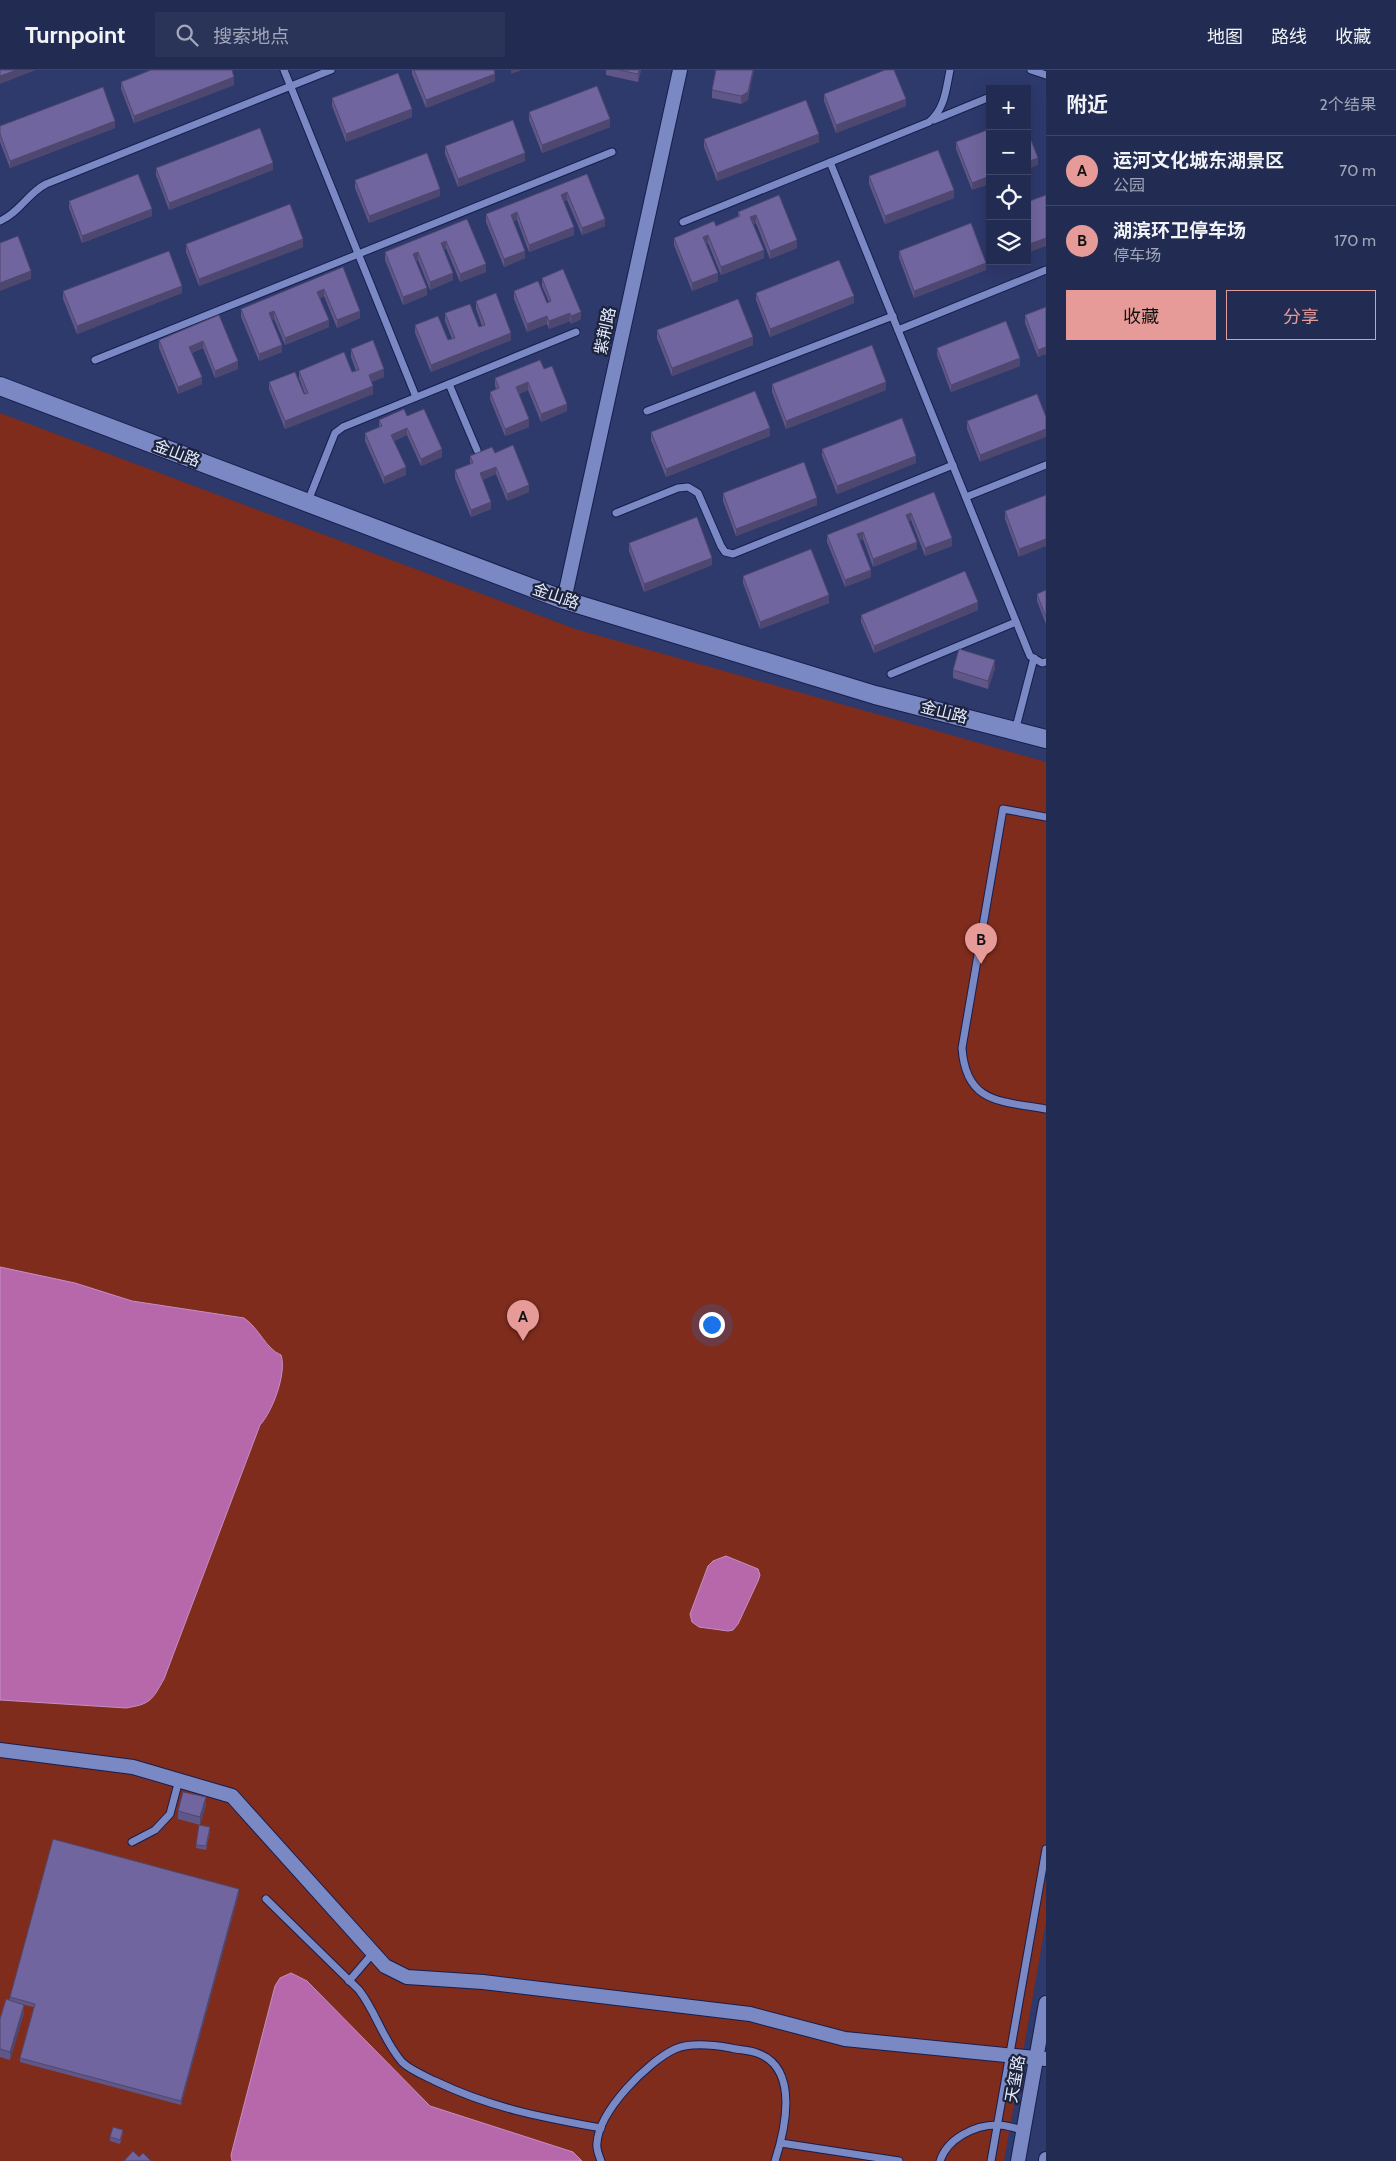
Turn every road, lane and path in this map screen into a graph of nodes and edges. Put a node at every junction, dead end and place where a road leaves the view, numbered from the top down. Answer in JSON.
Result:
{"nodes":[{"id":1,"x":284,"y":70,"type":"edge"},
{"id":2,"x":331,"y":70,"type":"edge"},
{"id":3,"x":680,"y":70,"type":"edge"},
{"id":4,"x":950,"y":70,"type":"edge"},
{"id":5,"x":1031,"y":70,"type":"edge"},
{"id":6,"x":1046,"y":75,"type":"edge"},
{"id":7,"x":290,"y":86,"type":"junction"},
{"id":8,"x":986,"y":99,"type":"edge"},
{"id":9,"x":929,"y":122,"type":"junction"},
{"id":10,"x":612,"y":152,"type":"dead end"},
{"id":11,"x":830,"y":162,"type":"junction"},
{"id":12,"x":0,"y":221,"type":"edge"},
{"id":13,"x":683,"y":222,"type":"dead end"},
{"id":14,"x":358,"y":254,"type":"junction"},
{"id":15,"x":1046,"y":270,"type":"edge"},
{"id":16,"x":893,"y":316,"type":"junction"},
{"id":17,"x":898,"y":330,"type":"junction"},
{"id":18,"x":576,"y":332,"type":"dead end"},
{"id":19,"x":95,"y":360,"type":"dead end"},
{"id":20,"x":0,"y":377,"type":"edge"},
{"id":21,"x":449,"y":384,"type":"junction"},
{"id":22,"x":0,"y":386,"type":"edge"},
{"id":23,"x":416,"y":397,"type":"junction"},
{"id":24,"x":647,"y":412,"type":"dead end"},
{"id":25,"x":79,"y":415,"type":"junction"},
{"id":26,"x":477,"y":450,"type":"dead end"},
{"id":27,"x":953,"y":465,"type":"junction"},
{"id":28,"x":1046,"y":465,"type":"edge"},
{"id":29,"x":966,"y":497,"type":"junction"},
{"id":30,"x":307,"y":504,"type":"junction"},
{"id":31,"x":616,"y":513,"type":"dead end"},
{"id":32,"x":564,"y":600,"type":"junction"},
{"id":33,"x":1016,"y":622,"type":"junction"},
{"id":34,"x":1034,"y":658,"type":"junction"},
{"id":35,"x":1046,"y":662,"type":"edge"},
{"id":36,"x":891,"y":674,"type":"dead end"},
{"id":37,"x":1015,"y":731,"type":"junction"},
{"id":38,"x":1046,"y":739,"type":"edge"},
{"id":39,"x":1046,"y":817,"type":"edge"},
{"id":40,"x":1046,"y":1109,"type":"edge"},
{"id":41,"x":0,"y":1750,"type":"edge"},
{"id":42,"x":179,"y":1780,"type":"junction"},
{"id":43,"x":132,"y":1842,"type":"dead end"},
{"id":44,"x":1046,"y":1849,"type":"edge"},
{"id":45,"x":266,"y":1899,"type":"dead end"},
{"id":46,"x":373,"y":1953,"type":"junction"},
{"id":47,"x":349,"y":1981,"type":"junction"},
{"id":48,"x":1046,"y":2003,"type":"edge"},
{"id":49,"x":1010,"y":2056,"type":"junction"},
{"id":50,"x":1041,"y":2059,"type":"edge"},
{"id":51,"x":998,"y":2124,"type":"junction"},
{"id":52,"x":601,"y":2128,"type":"junction"},
{"id":53,"x":1024,"y":2130,"type":"junction"},
{"id":54,"x":781,"y":2143,"type":"junction"},
{"id":55,"x":601,"y":2161,"type":"edge"},
{"id":56,"x":775,"y":2161,"type":"edge"},
{"id":57,"x":899,"y":2161,"type":"edge"},
{"id":58,"x":940,"y":2161,"type":"edge"},
{"id":59,"x":991,"y":2161,"type":"edge"},
{"id":60,"x":1018,"y":2161,"type":"edge"}],
"edges":[{"from":1,"to":7,"type":"lane"},
{"from":2,"to":7,"type":"lane"},
{"from":3,"to":32,"type":"street","name":"紫荆路"},
{"from":4,"to":9,"type":"lane"},
{"from":5,"to":6,"type":"lane"},
{"from":7,"to":12,"type":"lane"},
{"from":7,"to":14,"type":"lane"},
{"from":8,"to":9,"type":"lane"},
{"from":9,"to":11,"type":"lane"},
{"from":10,"to":14,"type":"lane"},
{"from":11,"to":13,"type":"lane"},
{"from":11,"to":16,"type":"lane"},
{"from":14,"to":19,"type":"lane"},
{"from":14,"to":23,"type":"lane"},
{"from":15,"to":17,"type":"lane"},
{"from":16,"to":17,"type":"lane"},
{"from":16,"to":24,"type":"lane"},
{"from":17,"to":27,"type":"lane"},
{"from":18,"to":21,"type":"lane"},
{"from":20,"to":25,"type":"street","name":"金山路"},
{"from":21,"to":23,"type":"lane"},
{"from":21,"to":26,"type":"lane"},
{"from":22,"to":25,"type":"street","name":"金山路"},
{"from":23,"to":30,"type":"lane"},
{"from":25,"to":30,"type":"street","name":"金山路"},
{"from":27,"to":29,"type":"lane"},
{"from":27,"to":31,"type":"lane"},
{"from":28,"to":29,"type":"lane"},
{"from":29,"to":33,"type":"lane"},
{"from":30,"to":32,"type":"street","name":"金山路"},
{"from":32,"to":37,"type":"street","name":"金山路"},
{"from":33,"to":34,"type":"lane"},
{"from":33,"to":36,"type":"lane"},
{"from":34,"to":35,"type":"lane"},
{"from":34,"to":37,"type":"lane"},
{"from":37,"to":38,"type":"street","name":"金山路"},
{"from":39,"to":40,"type":"lane"},
{"from":41,"to":42,"type":"street"},
{"from":42,"to":43,"type":"lane"},
{"from":42,"to":46,"type":"street"},
{"from":44,"to":49,"type":"lane"},
{"from":45,"to":47,"type":"lane"},
{"from":46,"to":47,"type":"lane"},
{"from":46,"to":49,"type":"street"},
{"from":47,"to":52,"type":"lane"},
{"from":48,"to":50,"type":"street","name":"天玺路"},
{"from":49,"to":50,"type":"street"},
{"from":49,"to":51,"type":"lane"},
{"from":50,"to":53,"type":"street","name":"天玺路"},
{"from":51,"to":53,"type":"lane"},
{"from":51,"to":58,"type":"lane"},
{"from":51,"to":59,"type":"lane"},
{"from":52,"to":54,"type":"lane"},
{"from":52,"to":55,"type":"lane"},
{"from":53,"to":60,"type":"street","name":"天玺路"},
{"from":54,"to":56,"type":"lane"},
{"from":54,"to":57,"type":"lane"}]}
